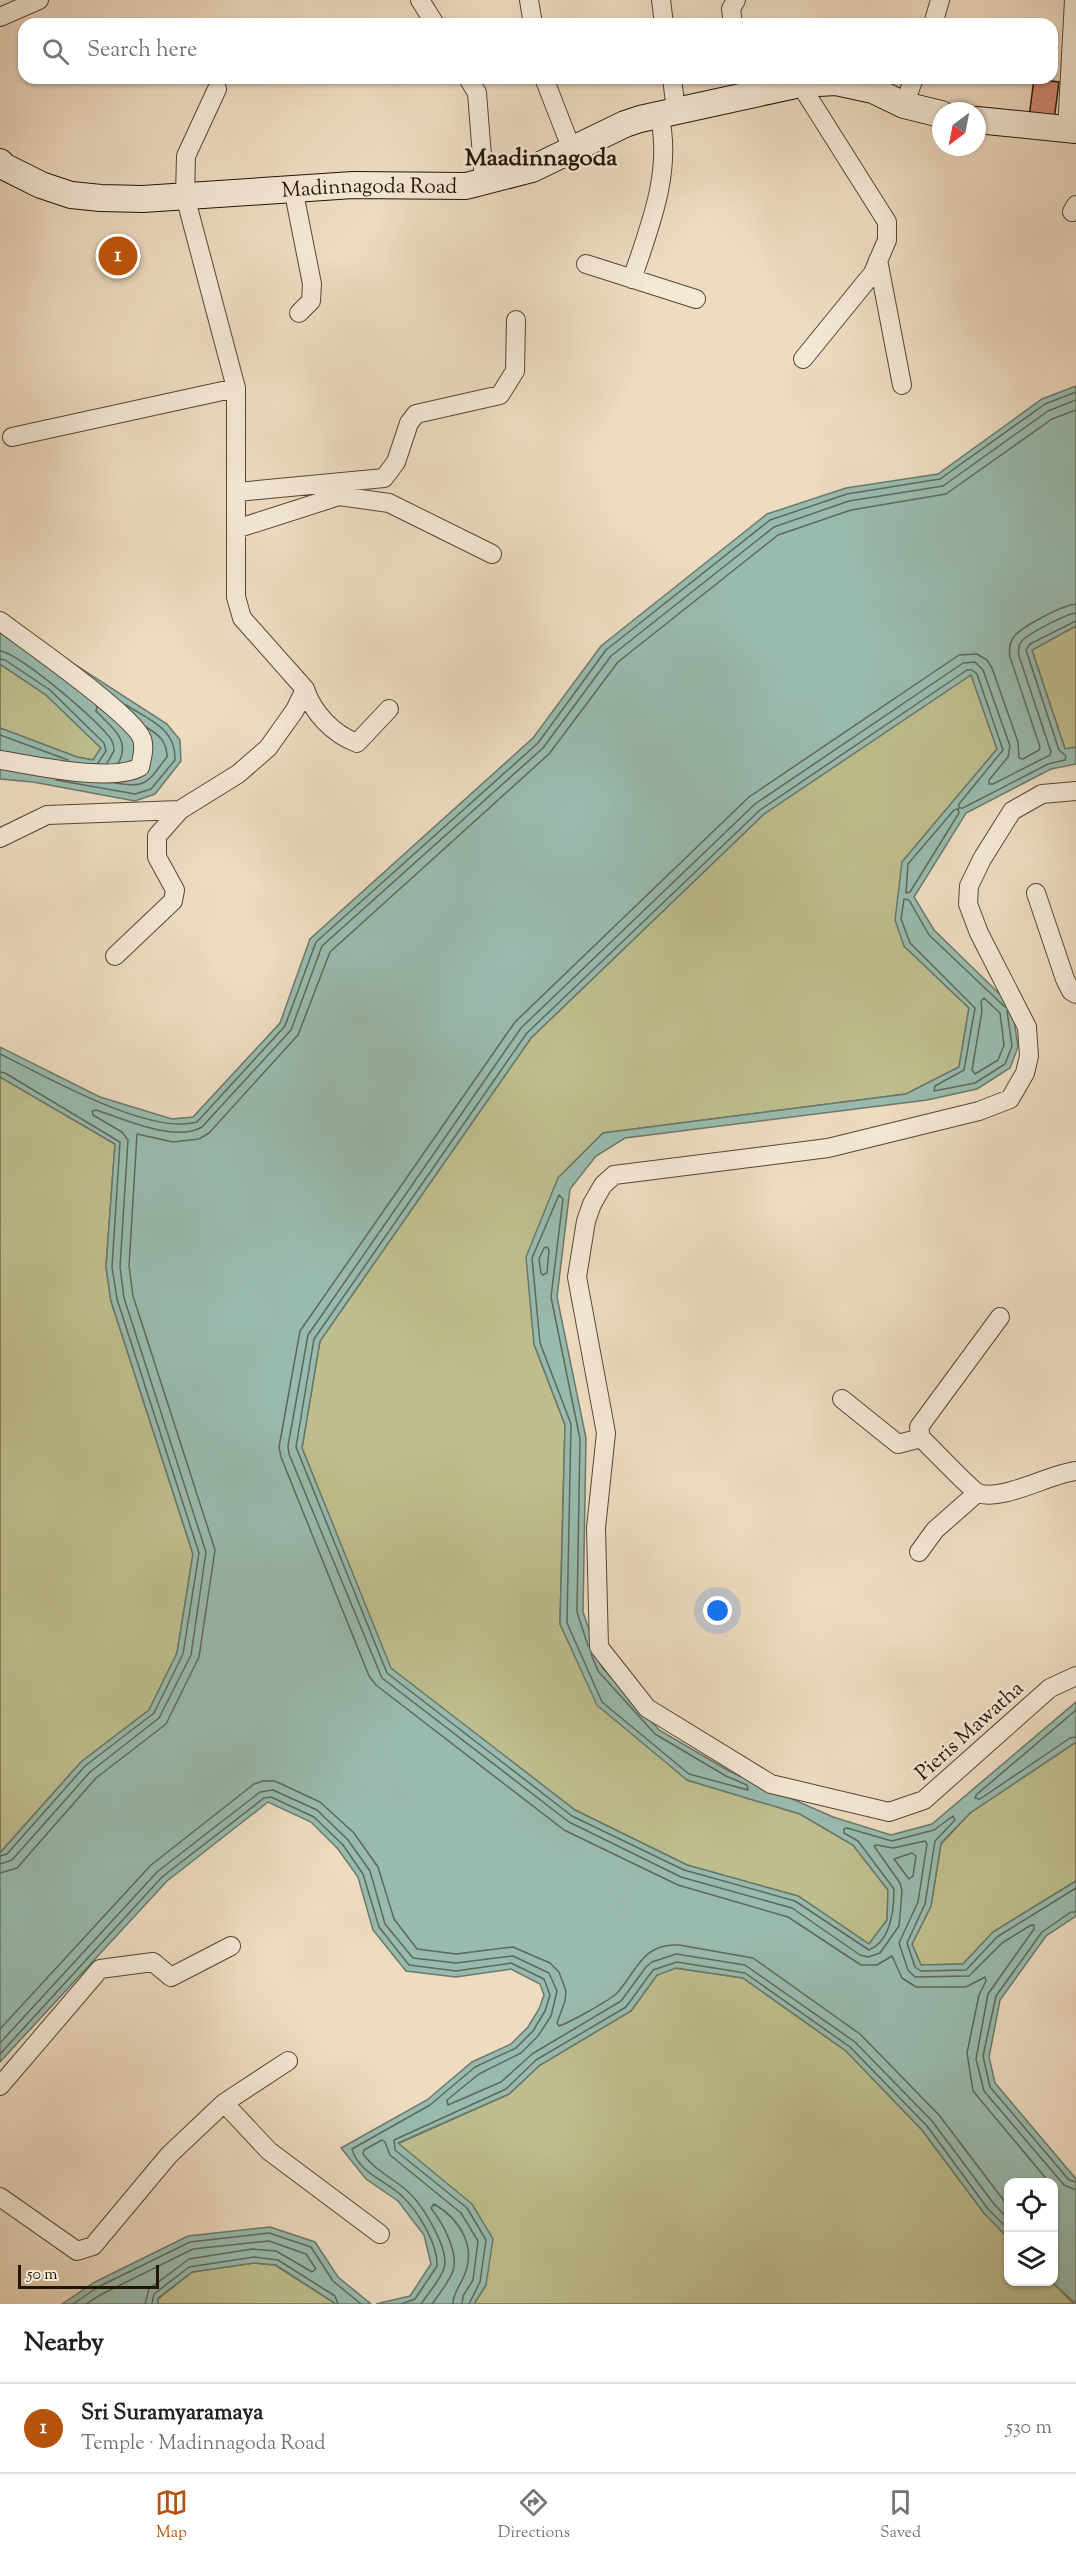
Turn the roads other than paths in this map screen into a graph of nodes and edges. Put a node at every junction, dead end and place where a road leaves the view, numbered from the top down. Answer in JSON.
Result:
{"nodes":[{"id":1,"x":39,"y":0,"type":"edge"},
{"id":2,"x":420,"y":0,"type":"edge"},
{"id":3,"x":529,"y":0,"type":"edge"},
{"id":4,"x":661,"y":0,"type":"edge"},
{"id":5,"x":736,"y":0,"type":"edge"},
{"id":6,"x":940,"y":0,"type":"edge"},
{"id":7,"x":1074,"y":0,"type":"edge"},
{"id":8,"x":0,"y":17,"type":"edge"},
{"id":9,"x":431,"y":18,"type":"edge"},
{"id":10,"x":533,"y":18,"type":"edge"},
{"id":11,"x":663,"y":18,"type":"edge"},
{"id":12,"x":732,"y":18,"type":"edge"},
{"id":13,"x":935,"y":18,"type":"edge"},
{"id":14,"x":472,"y":84,"type":"edge"},
{"id":15,"x":546,"y":84,"type":"edge"},
{"id":16,"x":671,"y":84,"type":"edge"},
{"id":17,"x":800,"y":84,"type":"junction"},
{"id":18,"x":912,"y":84,"type":"edge"},
{"id":19,"x":743,"y":88,"type":"edge"},
{"id":20,"x":217,"y":89,"type":"dead end"},
{"id":21,"x":904,"y":105,"type":"junction"},
{"id":22,"x":667,"y":112,"type":"junction"},
{"id":23,"x":932,"y":112,"type":"edge"},
{"id":24,"x":986,"y":121,"type":"edge"},
{"id":25,"x":1071,"y":130,"type":"edge"},
{"id":26,"x":572,"y":150,"type":"junction"},
{"id":27,"x":1,"y":165,"type":"edge"},
{"id":28,"x":484,"y":182,"type":"junction"},
{"id":29,"x":293,"y":188,"type":"junction"},
{"id":30,"x":185,"y":196,"type":"junction"},
{"id":31,"x":878,"y":260,"type":"junction"},
{"id":32,"x":586,"y":264,"type":"dead end"},
{"id":33,"x":632,"y":279,"type":"junction"},
{"id":34,"x":696,"y":299,"type":"dead end"},
{"id":35,"x":299,"y":313,"type":"dead end"},
{"id":36,"x":516,"y":320,"type":"dead end"},
{"id":37,"x":803,"y":359,"type":"dead end"},
{"id":38,"x":902,"y":385,"type":"dead end"},
{"id":39,"x":236,"y":388,"type":"junction"},
{"id":40,"x":12,"y":437,"type":"dead end"},
{"id":41,"x":237,"y":492,"type":"junction"},
{"id":42,"x":236,"y":529,"type":"junction"},
{"id":43,"x":492,"y":554,"type":"dead end"},
{"id":44,"x":0,"y":621,"type":"edge"},
{"id":45,"x":306,"y":689,"type":"junction"},
{"id":46,"x":388,"y":709,"type":"dead end"},
{"id":47,"x":0,"y":760,"type":"edge"},
{"id":48,"x":1076,"y":790,"type":"edge"},
{"id":49,"x":180,"y":810,"type":"junction"},
{"id":50,"x":0,"y":838,"type":"edge"},
{"id":51,"x":1036,"y":893,"type":"dead end"},
{"id":52,"x":115,"y":956,"type":"dead end"},
{"id":53,"x":1076,"y":994,"type":"edge"},
{"id":54,"x":1000,"y":1317,"type":"dead end"},
{"id":55,"x":842,"y":1398,"type":"dead end"},
{"id":56,"x":921,"y":1438,"type":"junction"},
{"id":57,"x":1076,"y":1471,"type":"edge"},
{"id":58,"x":977,"y":1492,"type":"junction"},
{"id":59,"x":920,"y":1552,"type":"dead end"},
{"id":60,"x":1076,"y":1676,"type":"edge"},
{"id":61,"x":231,"y":1946,"type":"dead end"},
{"id":62,"x":288,"y":2061,"type":"dead end"},
{"id":63,"x":0,"y":2086,"type":"edge"},
{"id":64,"x":224,"y":2103,"type":"junction"},
{"id":65,"x":0,"y":2197,"type":"edge"},
{"id":66,"x":380,"y":2234,"type":"dead end"}],
"edges":[{"from":1,"to":8,"type":"street"},
{"from":2,"to":9,"type":"street"},
{"from":3,"to":10,"type":"street"},
{"from":4,"to":11,"type":"street"},
{"from":5,"to":12,"type":"street"},
{"from":6,"to":13,"type":"street"},
{"from":7,"to":25,"type":"street"},
{"from":14,"to":28,"type":"street"},
{"from":15,"to":26,"type":"street"},
{"from":16,"to":22,"type":"street"},
{"from":17,"to":19,"type":"street","name":"Madinnagoda Road"},
{"from":17,"to":21,"type":"street","name":"Madinnagoda Road"},
{"from":17,"to":31,"type":"street"},
{"from":18,"to":21,"type":"street"},
{"from":19,"to":22,"type":"street","name":"Madinnagoda Road"},
{"from":20,"to":30,"type":"street"},
{"from":21,"to":23,"type":"street","name":"Madinnagoda Road"},
{"from":22,"to":26,"type":"street","name":"Madinnagoda Road"},
{"from":22,"to":33,"type":"street"},
{"from":24,"to":25,"type":"street"},
{"from":26,"to":28,"type":"street","name":"Madinnagoda Road"},
{"from":27,"to":30,"type":"street","name":"Madinnagoda Road"},
{"from":28,"to":29,"type":"street","name":"Madinnagoda Road"},
{"from":29,"to":30,"type":"street","name":"Madinnagoda Road"},
{"from":29,"to":35,"type":"street"},
{"from":30,"to":39,"type":"street"},
{"from":31,"to":37,"type":"street"},
{"from":31,"to":38,"type":"street"},
{"from":32,"to":33,"type":"street"},
{"from":33,"to":34,"type":"street"},
{"from":36,"to":41,"type":"street"},
{"from":39,"to":40,"type":"street"},
{"from":39,"to":41,"type":"street"},
{"from":41,"to":42,"type":"street"},
{"from":42,"to":43,"type":"street"},
{"from":42,"to":45,"type":"street"},
{"from":44,"to":47,"type":"street"},
{"from":45,"to":46,"type":"street"},
{"from":45,"to":49,"type":"street"},
{"from":48,"to":60,"type":"street","name":"Pieris Mawatha"},
{"from":49,"to":50,"type":"street"},
{"from":49,"to":52,"type":"street"},
{"from":51,"to":53,"type":"street"},
{"from":54,"to":56,"type":"street"},
{"from":55,"to":56,"type":"street"},
{"from":56,"to":58,"type":"street"},
{"from":57,"to":58,"type":"street"},
{"from":58,"to":59,"type":"street"},
{"from":61,"to":63,"type":"street"},
{"from":62,"to":64,"type":"street"},
{"from":64,"to":65,"type":"street"},
{"from":64,"to":66,"type":"street"}]}
